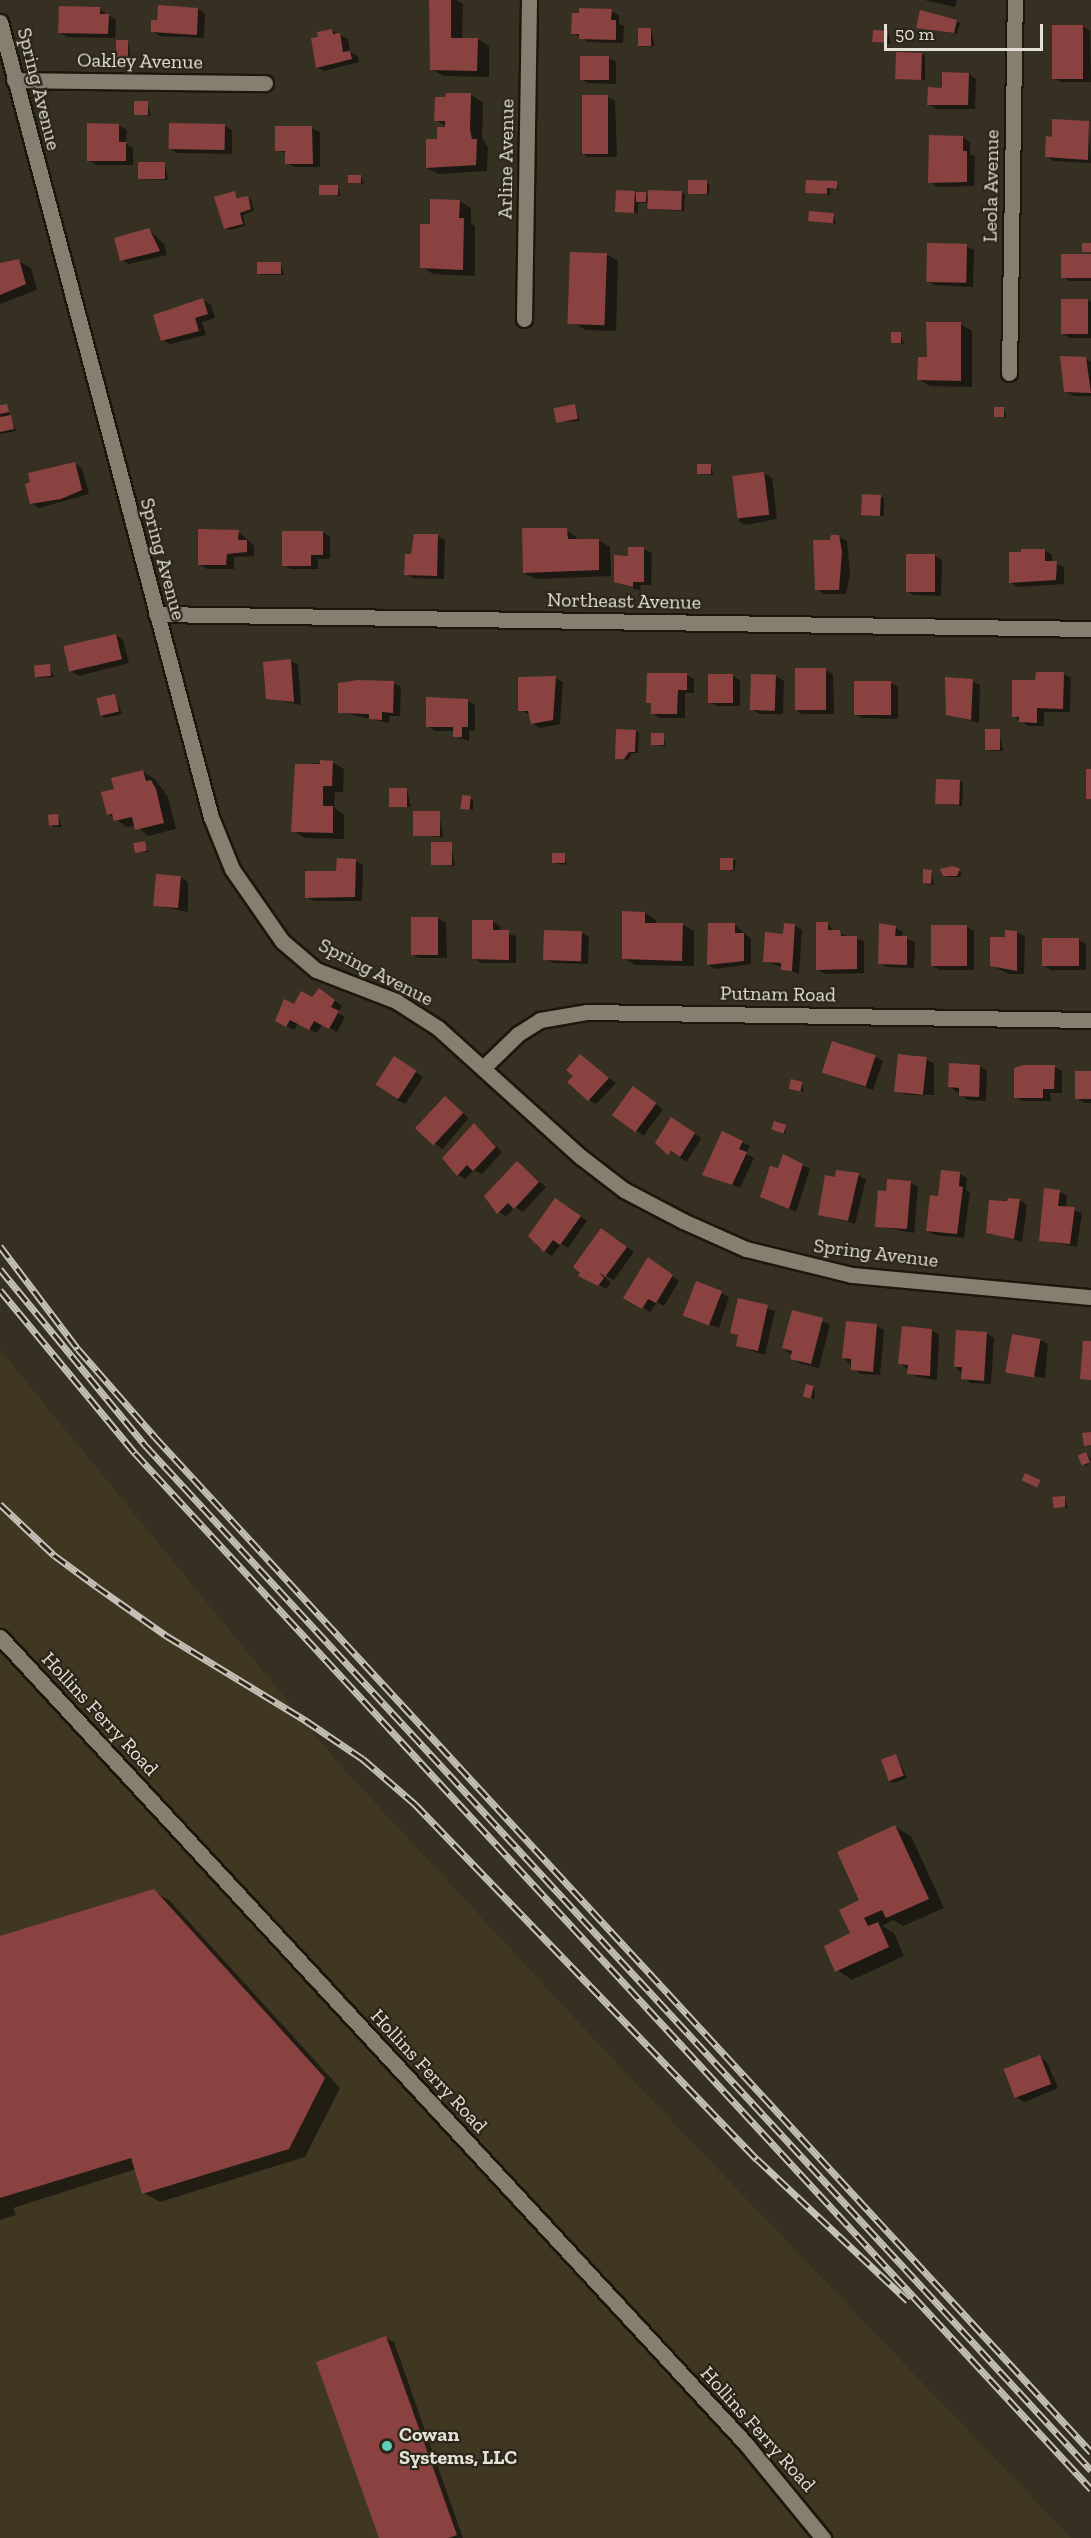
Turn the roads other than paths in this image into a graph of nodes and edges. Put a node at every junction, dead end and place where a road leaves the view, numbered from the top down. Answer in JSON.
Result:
{"nodes":[{"id":1,"x":529,"y":0,"type":"edge"},
{"id":2,"x":1014,"y":0,"type":"edge"},
{"id":3,"x":0,"y":22,"type":"edge"},
{"id":4,"x":14,"y":81,"type":"junction"},
{"id":5,"x":265,"y":83,"type":"dead end"},
{"id":6,"x":524,"y":319,"type":"dead end"},
{"id":7,"x":1009,"y":373,"type":"dead end"},
{"id":8,"x":156,"y":614,"type":"junction"},
{"id":9,"x":1091,"y":629,"type":"edge"},
{"id":10,"x":1091,"y":1020,"type":"edge"},
{"id":11,"x":483,"y":1068,"type":"junction"},
{"id":12,"x":1091,"y":1297,"type":"edge"},
{"id":13,"x":0,"y":1637,"type":"edge"},
{"id":14,"x":823,"y":2538,"type":"edge"}],
"edges":[{"from":1,"to":6,"type":"street","name":"Arline Avenue"},
{"from":2,"to":7,"type":"street","name":"Leola Avenue"},
{"from":3,"to":4,"type":"street","name":"Spring Avenue"},
{"from":4,"to":5,"type":"street","name":"Oakley Avenue"},
{"from":4,"to":8,"type":"street","name":"Spring Avenue"},
{"from":8,"to":9,"type":"street","name":"Northeast Avenue"},
{"from":8,"to":11,"type":"street","name":"Spring Avenue"},
{"from":10,"to":11,"type":"street","name":"Putnam Road"},
{"from":11,"to":12,"type":"street","name":"Spring Avenue"},
{"from":13,"to":14,"type":"street","name":"Hollins Ferry Road"}]}
